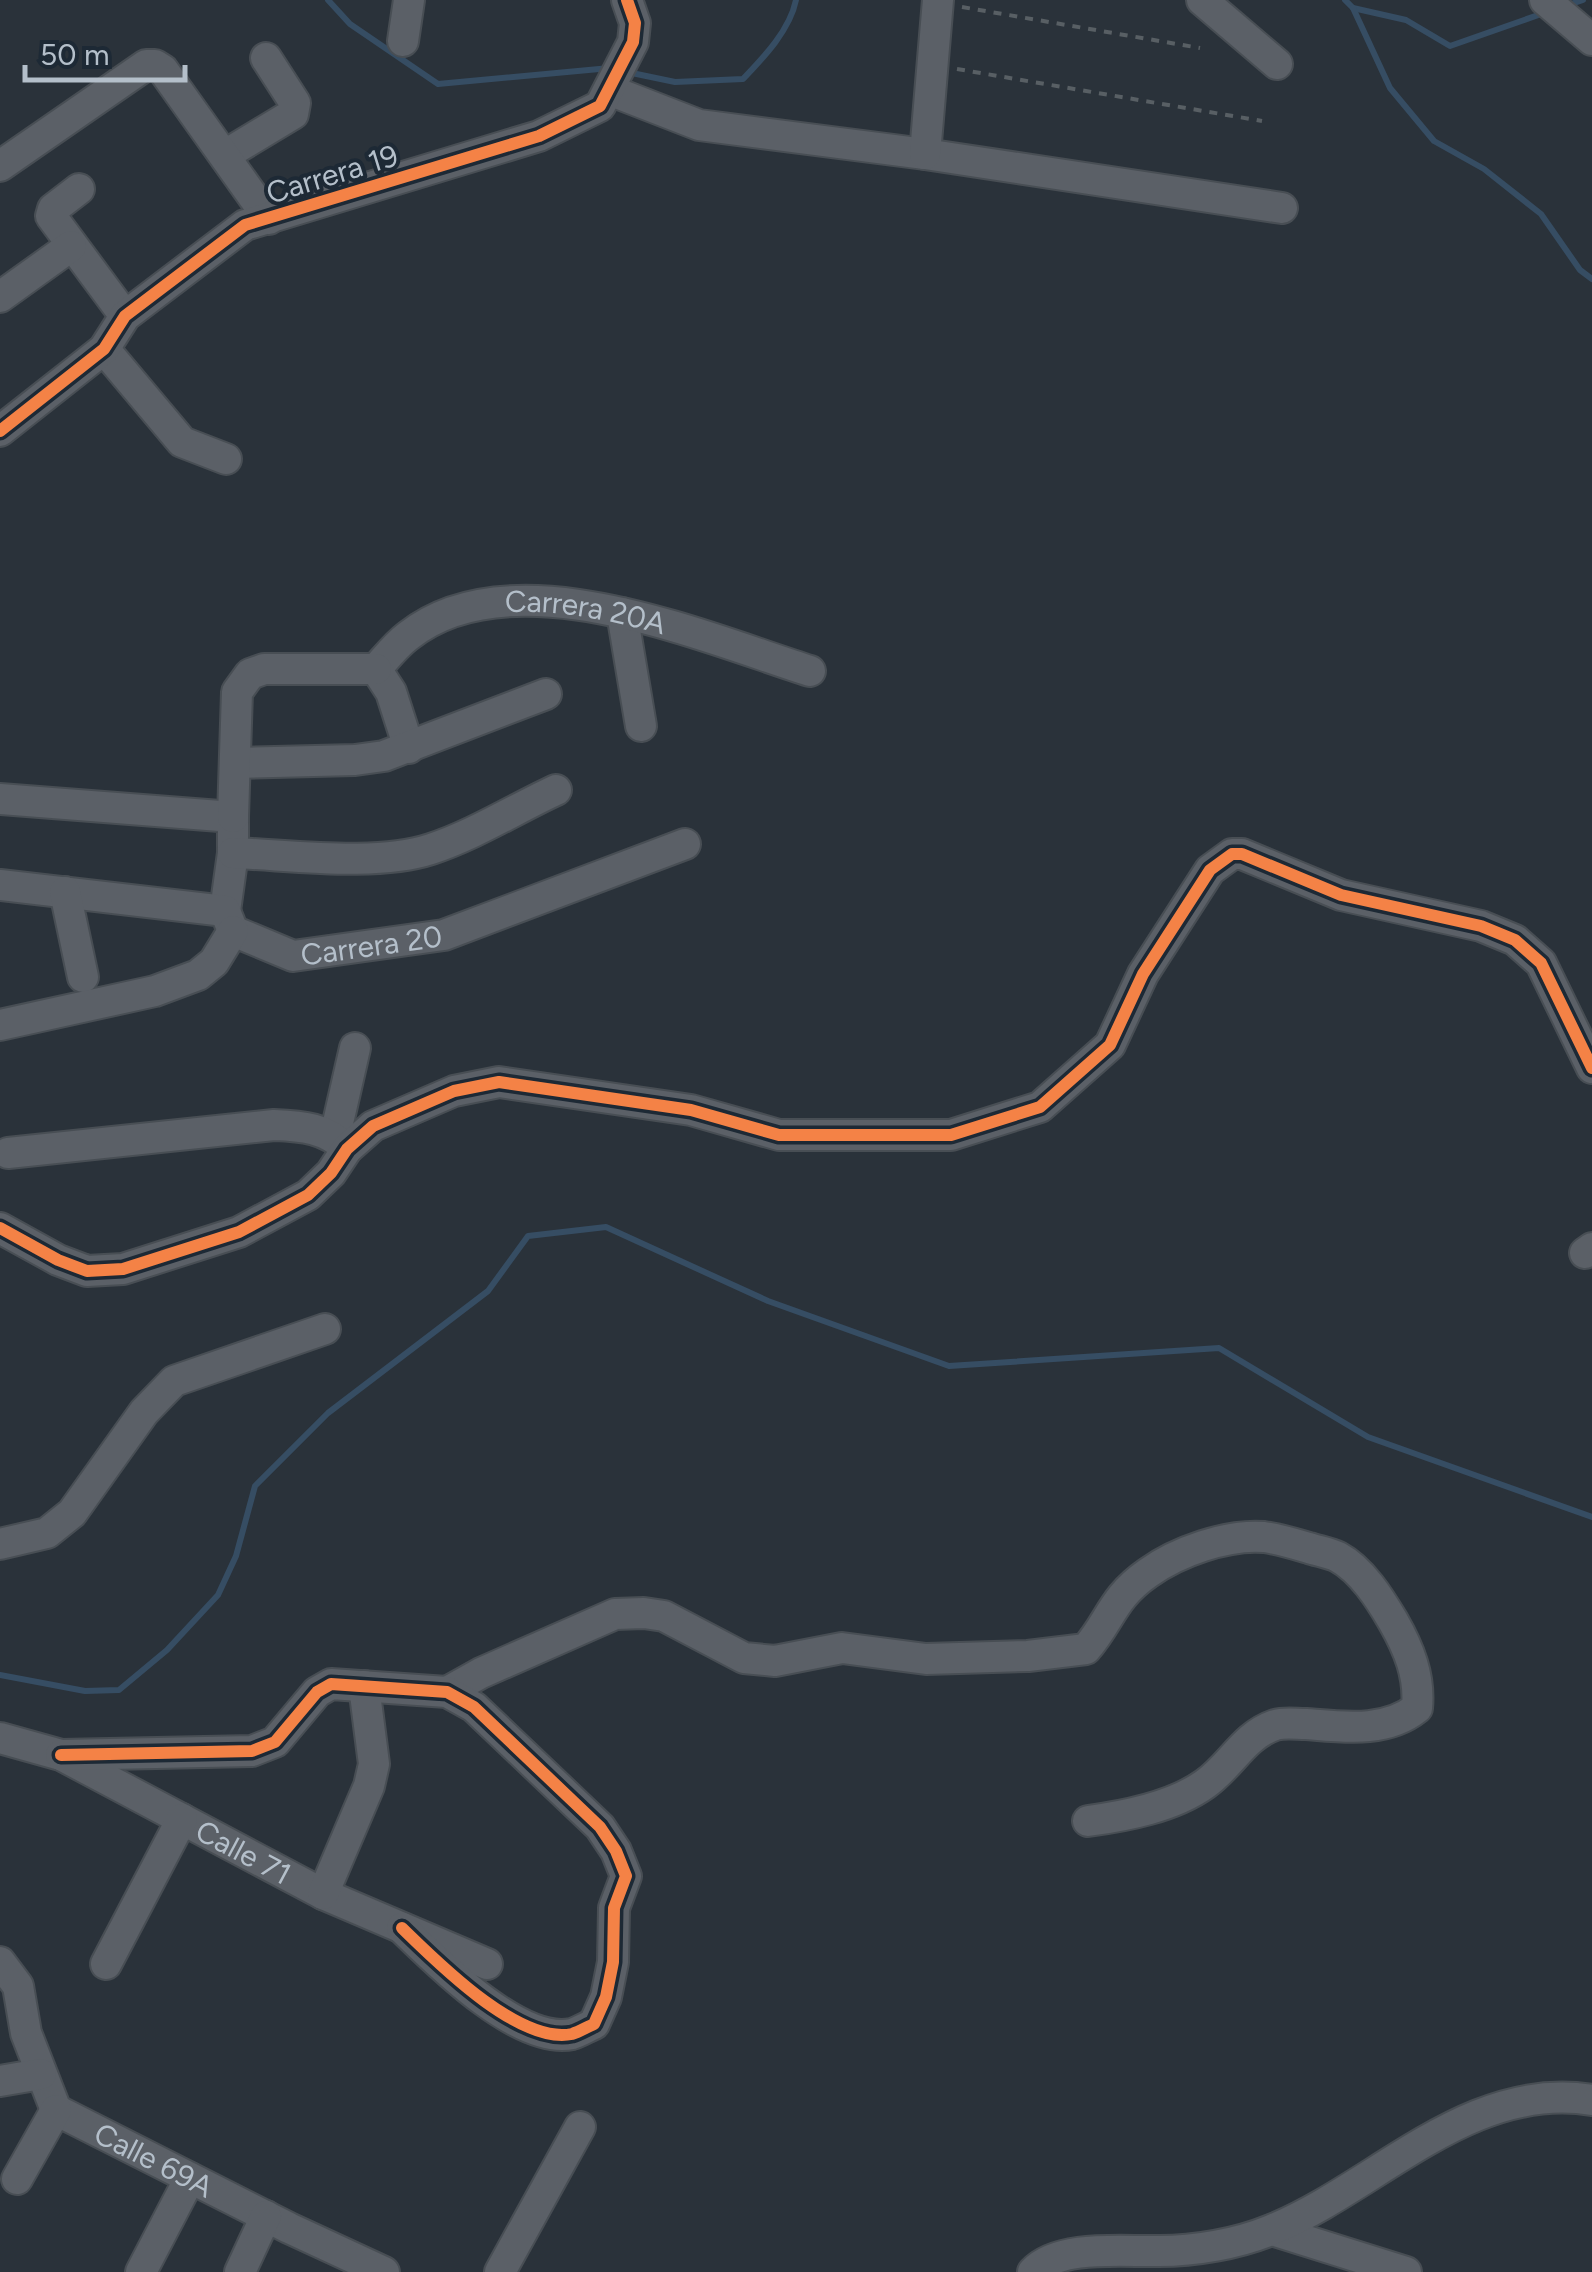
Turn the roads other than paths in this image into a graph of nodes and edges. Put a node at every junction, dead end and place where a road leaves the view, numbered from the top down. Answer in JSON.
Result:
{"nodes":[{"id":1,"x":409,"y":0,"type":"edge"},
{"id":2,"x":627,"y":0,"type":"edge"},
{"id":3,"x":1202,"y":0,"type":"edge"},
{"id":4,"x":1545,"y":0,"type":"edge"},
{"id":5,"x":938,"y":1,"type":"edge"},
{"id":6,"x":1592,"y":40,"type":"edge"},
{"id":7,"x":403,"y":42,"type":"dead end"},
{"id":8,"x":266,"y":58,"type":"dead end"},
{"id":9,"x":1277,"y":64,"type":"dead end"},
{"id":10,"x":611,"y":88,"type":"junction"},
{"id":11,"x":225,"y":154,"type":"junction"},
{"id":12,"x":925,"y":154,"type":"junction"},
{"id":13,"x":0,"y":166,"type":"edge"},
{"id":14,"x":80,"y":189,"type":"dead end"},
{"id":15,"x":1282,"y":208,"type":"dead end"},
{"id":16,"x":268,"y":220,"type":"junction"},
{"id":17,"x":71,"y":246,"type":"junction"},
{"id":18,"x":0,"y":297,"type":"edge"},
{"id":19,"x":125,"y":316,"type":"junction"},
{"id":20,"x":104,"y":348,"type":"junction"},
{"id":21,"x":1,"y":429,"type":"edge"},
{"id":22,"x":226,"y":459,"type":"dead end"},
{"id":23,"x":622,"y":612,"type":"junction"},
{"id":24,"x":376,"y":669,"type":"junction"},
{"id":25,"x":810,"y":671,"type":"dead end"},
{"id":26,"x":546,"y":694,"type":"dead end"},
{"id":27,"x":642,"y":726,"type":"dead end"},
{"id":28,"x":409,"y":748,"type":"junction"},
{"id":29,"x":235,"y":763,"type":"junction"},
{"id":30,"x":556,"y":790,"type":"dead end"},
{"id":31,"x":0,"y":799,"type":"edge"},
{"id":32,"x":233,"y":817,"type":"junction"},
{"id":33,"x":685,"y":844,"type":"dead end"},
{"id":34,"x":232,"y":852,"type":"junction"},
{"id":35,"x":0,"y":885,"type":"edge"},
{"id":36,"x":65,"y":892,"type":"junction"},
{"id":37,"x":229,"y":921,"type":"junction"},
{"id":38,"x":83,"y":977,"type":"dead end"},
{"id":39,"x":0,"y":1025,"type":"edge"},
{"id":40,"x":355,"y":1048,"type":"dead end"},
{"id":41,"x":1592,"y":1068,"type":"edge"},
{"id":42,"x":341,"y":1142,"type":"junction"},
{"id":43,"x":8,"y":1152,"type":"dead end"},
{"id":44,"x":0,"y":1228,"type":"edge"},
{"id":45,"x":325,"y":1329,"type":"dead end"},
{"id":46,"x":0,"y":1544,"type":"edge"},
{"id":47,"x":364,"y":1686,"type":"junction"},
{"id":48,"x":446,"y":1692,"type":"junction"},
{"id":49,"x":0,"y":1738,"type":"edge"},
{"id":50,"x":61,"y":1755,"type":"junction"},
{"id":51,"x":182,"y":1819,"type":"junction"},
{"id":52,"x":1088,"y":1821,"type":"dead end"},
{"id":53,"x":322,"y":1894,"type":"junction"},
{"id":54,"x":402,"y":1928,"type":"junction"},
{"id":55,"x":106,"y":1964,"type":"dead end"},
{"id":56,"x":487,"y":1964,"type":"dead end"},
{"id":57,"x":5,"y":1967,"type":"edge"},
{"id":58,"x":41,"y":2074,"type":"junction"},
{"id":59,"x":0,"y":2081,"type":"edge"},
{"id":60,"x":1592,"y":2100,"type":"edge"},
{"id":61,"x":56,"y":2110,"type":"junction"},
{"id":62,"x":580,"y":2126,"type":"dead end"},
{"id":63,"x":190,"y":2178,"type":"junction"},
{"id":64,"x":17,"y":2179,"type":"dead end"},
{"id":65,"x":266,"y":2216,"type":"junction"},
{"id":66,"x":1272,"y":2230,"type":"junction"},
{"id":67,"x":336,"y":2262,"type":"edge"},
{"id":68,"x":141,"y":2272,"type":"edge"},
{"id":69,"x":240,"y":2272,"type":"edge"},
{"id":70,"x":384,"y":2272,"type":"edge"},
{"id":71,"x":500,"y":2272,"type":"edge"},
{"id":72,"x":1034,"y":2272,"type":"edge"},
{"id":73,"x":1406,"y":2272,"type":"edge"}],
"edges":[{"from":1,"to":7,"type":"street"},
{"from":2,"to":10,"type":"street"},
{"from":3,"to":9,"type":"street"},
{"from":4,"to":6,"type":"street"},
{"from":5,"to":12,"type":"street"},
{"from":8,"to":11,"type":"street"},
{"from":10,"to":12,"type":"street"},
{"from":10,"to":16,"type":"street","name":"Carrera 19"},
{"from":11,"to":13,"type":"street"},
{"from":11,"to":16,"type":"street"},
{"from":12,"to":15,"type":"street"},
{"from":14,"to":17,"type":"street"},
{"from":16,"to":19,"type":"street","name":"Carrera 19"},
{"from":17,"to":18,"type":"street"},
{"from":17,"to":19,"type":"street"},
{"from":19,"to":20,"type":"street","name":"Carrera 19"},
{"from":20,"to":21,"type":"street","name":"Carrera 19"},
{"from":20,"to":22,"type":"street"},
{"from":23,"to":24,"type":"street","name":"Carrera 20A"},
{"from":23,"to":25,"type":"street","name":"Carrera 20A"},
{"from":23,"to":27,"type":"street"},
{"from":24,"to":28,"type":"street"},
{"from":24,"to":29,"type":"street"},
{"from":26,"to":28,"type":"street"},
{"from":28,"to":29,"type":"street"},
{"from":29,"to":32,"type":"street"},
{"from":30,"to":34,"type":"street"},
{"from":31,"to":32,"type":"street"},
{"from":32,"to":34,"type":"street"},
{"from":33,"to":37,"type":"street","name":"Carrera 20"},
{"from":34,"to":37,"type":"street"},
{"from":35,"to":36,"type":"street","name":"Carrera 20"},
{"from":36,"to":37,"type":"street","name":"Carrera 20"},
{"from":36,"to":38,"type":"street"},
{"from":37,"to":39,"type":"street"},
{"from":40,"to":42,"type":"street"},
{"from":41,"to":42,"type":"street"},
{"from":42,"to":43,"type":"street"},
{"from":42,"to":44,"type":"street"},
{"from":45,"to":46,"type":"street"},
{"from":47,"to":48,"type":"street"},
{"from":47,"to":50,"type":"street"},
{"from":47,"to":53,"type":"street"},
{"from":48,"to":52,"type":"street"},
{"from":48,"to":54,"type":"street"},
{"from":49,"to":50,"type":"street","name":"Calle 71"},
{"from":50,"to":51,"type":"street","name":"Calle 71"},
{"from":51,"to":53,"type":"street","name":"Calle 71"},
{"from":51,"to":55,"type":"street"},
{"from":53,"to":54,"type":"street","name":"Calle 71"},
{"from":54,"to":56,"type":"street","name":"Calle 71"},
{"from":57,"to":58,"type":"street"},
{"from":58,"to":59,"type":"street"},
{"from":58,"to":61,"type":"street"},
{"from":60,"to":66,"type":"street"},
{"from":61,"to":63,"type":"street","name":"Calle 69A"},
{"from":61,"to":64,"type":"street"},
{"from":62,"to":71,"type":"street"},
{"from":63,"to":65,"type":"street","name":"Calle 69A"},
{"from":63,"to":68,"type":"street"},
{"from":65,"to":67,"type":"street","name":"Calle 69A"},
{"from":65,"to":69,"type":"street"},
{"from":66,"to":72,"type":"street"},
{"from":66,"to":73,"type":"street"},
{"from":67,"to":70,"type":"street","name":"Calle 69A"}]}
